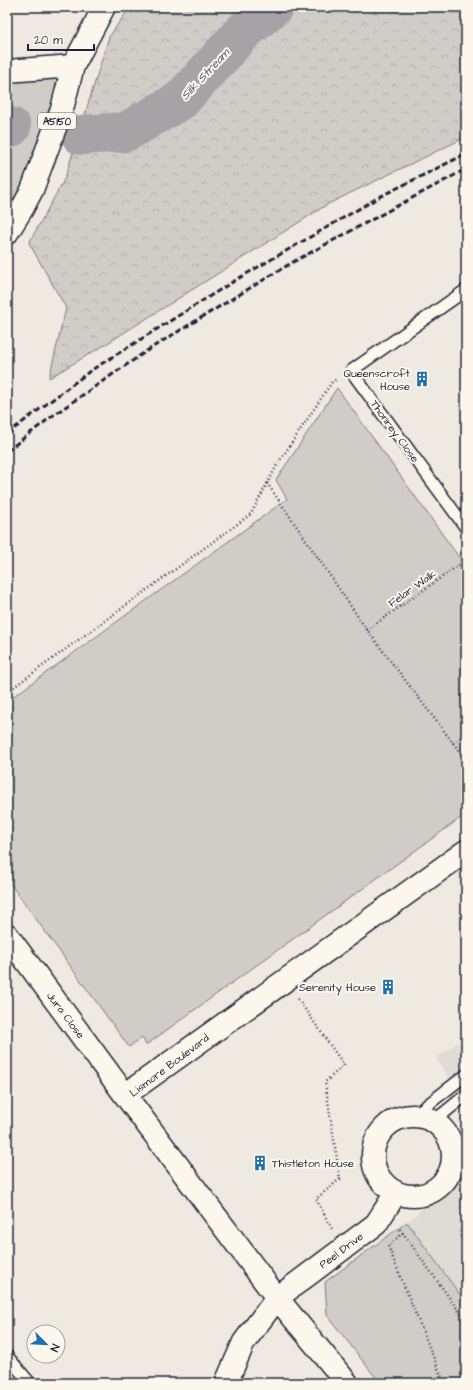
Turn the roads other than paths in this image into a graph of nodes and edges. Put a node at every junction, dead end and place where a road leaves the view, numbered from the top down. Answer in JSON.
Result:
{"nodes":[{"id":1,"x":104,"y":7,"type":"edge"},
{"id":2,"x":73,"y":66,"type":"junction"},
{"id":3,"x":7,"y":71,"type":"edge"},
{"id":4,"x":7,"y":233,"type":"edge"},
{"id":5,"x":466,"y":290,"type":"edge"},
{"id":6,"x":466,"y":528,"type":"edge"},
{"id":7,"x":466,"y":851,"type":"edge"},
{"id":8,"x":7,"y":935,"type":"edge"},
{"id":9,"x":466,"y":1075,"type":"edge"},
{"id":10,"x":125,"y":1095,"type":"junction"},
{"id":11,"x":466,"y":1095,"type":"edge"},
{"id":12,"x":413,"y":1116,"type":"junction"},
{"id":13,"x":434,"y":1121,"type":"junction"},
{"id":14,"x":391,"y":1201,"type":"junction"},
{"id":15,"x":277,"y":1298,"type":"junction"},
{"id":16,"x":7,"y":1356,"type":"edge"},
{"id":17,"x":30,"y":1382,"type":"edge"},
{"id":18,"x":226,"y":1383,"type":"edge"},
{"id":19,"x":347,"y":1383,"type":"edge"}],
"edges":[{"from":1,"to":2,"type":"street","number":"A5150"},
{"from":2,"to":3,"type":"street"},
{"from":2,"to":4,"type":"street","number":"A5150"},
{"from":5,"to":6,"type":"lane","name":"Thonrey Close"},
{"from":7,"to":10,"type":"street","name":"Lismore Boulevard"},
{"from":8,"to":10,"type":"street","name":"Jura Close"},
{"from":9,"to":12,"type":"lane"},
{"from":10,"to":15,"type":"street","name":"Lismore Boulevard"},
{"from":11,"to":13,"type":"lane"},
{"from":12,"to":13,"type":"street"},
{"from":12,"to":14,"type":"street"},
{"from":13,"to":14,"type":"street"},
{"from":14,"to":15,"type":"street","name":"Peel Drive"},
{"from":15,"to":18,"type":"street","name":"Peel Drive"},
{"from":15,"to":19,"type":"street","name":"Lismore Boulevard"},
{"from":16,"to":17,"type":"lane"}]}
